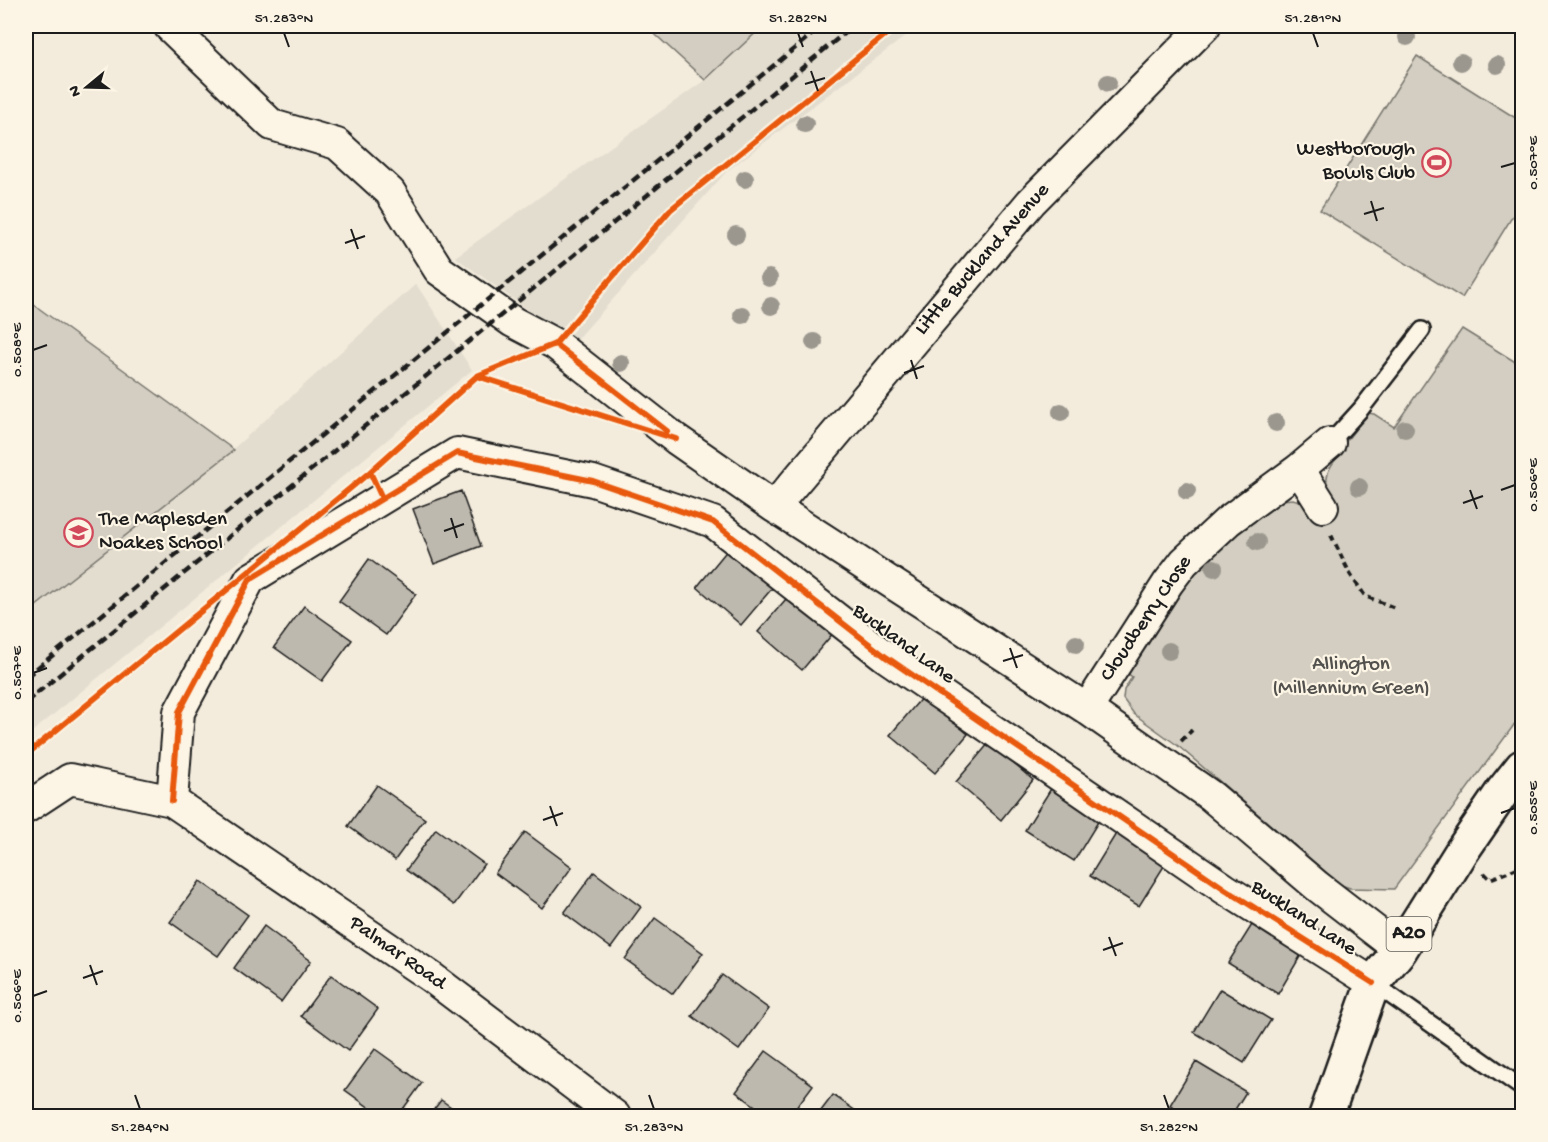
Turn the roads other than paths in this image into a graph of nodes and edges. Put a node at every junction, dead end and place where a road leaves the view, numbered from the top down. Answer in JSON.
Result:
{"nodes":[{"id":1,"x":169,"y":26,"type":"edge"},
{"id":2,"x":1206,"y":26,"type":"edge"},
{"id":3,"x":1422,"y":330,"type":"dead end"},
{"id":4,"x":1330,"y":443,"type":"joint"},
{"id":5,"x":1299,"y":469,"type":"junction"},
{"id":6,"x":774,"y":507,"type":"junction"},
{"id":7,"x":1323,"y":507,"type":"road end"},
{"id":8,"x":1087,"y":709,"type":"junction"},
{"id":9,"x":1522,"y":766,"type":"edge"},
{"id":10,"x":172,"y":801,"type":"junction"},
{"id":11,"x":26,"y":808,"type":"edge"},
{"id":12,"x":1400,"y":950,"type":"junction"},
{"id":13,"x":1373,"y":983,"type":"junction"},
{"id":14,"x":1522,"y":1088,"type":"edge"},
{"id":15,"x":615,"y":1116,"type":"edge"},
{"id":16,"x":1326,"y":1116,"type":"edge"}],
"edges":[{"from":1,"to":6,"type":"street","name":"Buckland Lane"},
{"from":2,"to":6,"type":"street","name":"Little Buckland Avenue"},
{"from":3,"to":4,"type":"lane","name":"Cloudberry Close"},
{"from":4,"to":5,"type":"street","name":"Cloudberry Close"},
{"from":5,"to":7,"type":"street"},
{"from":5,"to":8,"type":"street","name":"Cloudberry Close"},
{"from":6,"to":8,"type":"street","name":"Buckland Lane"},
{"from":8,"to":12,"type":"street","name":"Buckland Lane"},
{"from":9,"to":12,"type":"main road","number":"A20"},
{"from":10,"to":11,"type":"street"},
{"from":10,"to":13,"type":"street","name":"Buckland Lane"},
{"from":10,"to":15,"type":"street","name":"Palmar Road"},
{"from":12,"to":13,"type":"main road","number":"A20"},
{"from":13,"to":14,"type":"lane"},
{"from":13,"to":16,"type":"main road","number":"A20"}]}
